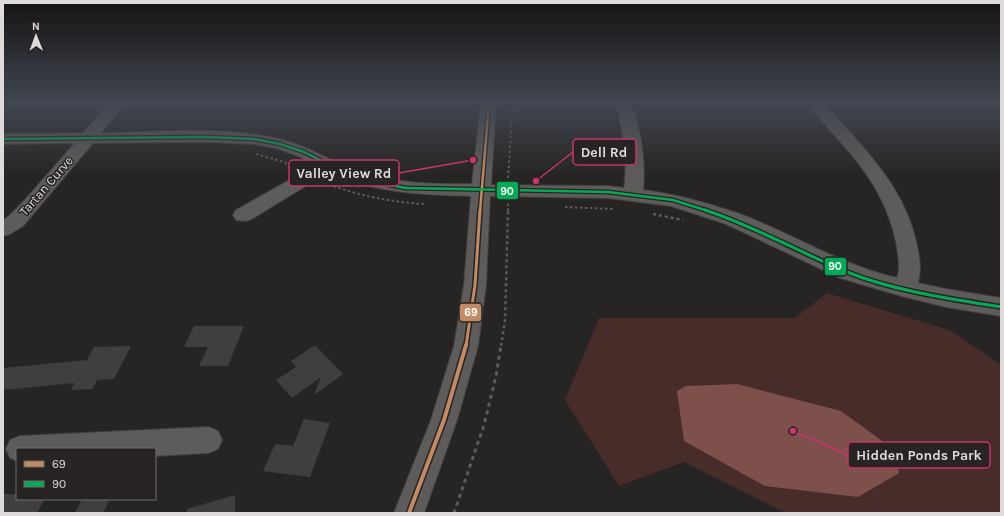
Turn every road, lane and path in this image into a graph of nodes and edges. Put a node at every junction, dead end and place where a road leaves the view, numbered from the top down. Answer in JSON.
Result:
{"nodes":[{"id":1,"x":97,"y":127,"type":"edge"},
{"id":2,"x":487,"y":127,"type":"edge"},
{"id":3,"x":511,"y":127,"type":"edge"},
{"id":4,"x":631,"y":127,"type":"edge"},
{"id":5,"x":837,"y":127,"type":"edge"},
{"id":6,"x":88,"y":138,"type":"junction"},
{"id":7,"x":3,"y":139,"type":"edge"},
{"id":8,"x":253,"y":154,"type":"dead end"},
{"id":9,"x":326,"y":163,"type":"junction"},
{"id":10,"x":308,"y":177,"type":"junction"},
{"id":11,"x":634,"y":194,"type":"junction"},
{"id":12,"x":480,"y":197,"type":"junction"},
{"id":13,"x":510,"y":201,"type":"junction"},
{"id":14,"x":425,"y":204,"type":"dead end"},
{"id":15,"x":561,"y":207,"type":"dead end"},
{"id":16,"x":622,"y":210,"type":"dead end"},
{"id":17,"x":652,"y":214,"type":"dead end"},
{"id":18,"x":243,"y":215,"type":"dead end"},
{"id":19,"x":689,"y":222,"type":"dead end"},
{"id":20,"x":3,"y":230,"type":"edge"},
{"id":21,"x":905,"y":289,"type":"junction"},
{"id":22,"x":1001,"y":307,"type":"edge"},
{"id":23,"x":208,"y":440,"type":"dead end"},
{"id":24,"x":41,"y":448,"type":"edge"},
{"id":25,"x":16,"y":449,"type":"edge"},
{"id":26,"x":3,"y":451,"type":"edge"},
{"id":27,"x":409,"y":513,"type":"edge"},
{"id":28,"x":454,"y":513,"type":"edge"}],
"edges":[{"from":1,"to":6,"type":"street","name":"Tartan Curve"},
{"from":2,"to":12,"type":"street"},
{"from":3,"to":13,"type":"path"},
{"from":4,"to":11,"type":"street"},
{"from":5,"to":21,"type":"street"},
{"from":6,"to":7,"type":"street"},
{"from":6,"to":9,"type":"street"},
{"from":6,"to":20,"type":"street","name":"Tartan Curve"},
{"from":8,"to":10,"type":"path"},
{"from":9,"to":10,"type":"street"},
{"from":9,"to":12,"type":"street"},
{"from":10,"to":14,"type":"path"},
{"from":10,"to":18,"type":"street"},
{"from":11,"to":13,"type":"street"},
{"from":11,"to":21,"type":"street"},
{"from":12,"to":13,"type":"street"},
{"from":12,"to":13,"type":"path"},
{"from":12,"to":27,"type":"street"},
{"from":13,"to":28,"type":"path"},
{"from":15,"to":16,"type":"path"},
{"from":17,"to":19,"type":"path"},
{"from":21,"to":22,"type":"street"},
{"from":23,"to":24,"type":"street"},
{"from":25,"to":26,"type":"street"}]}
